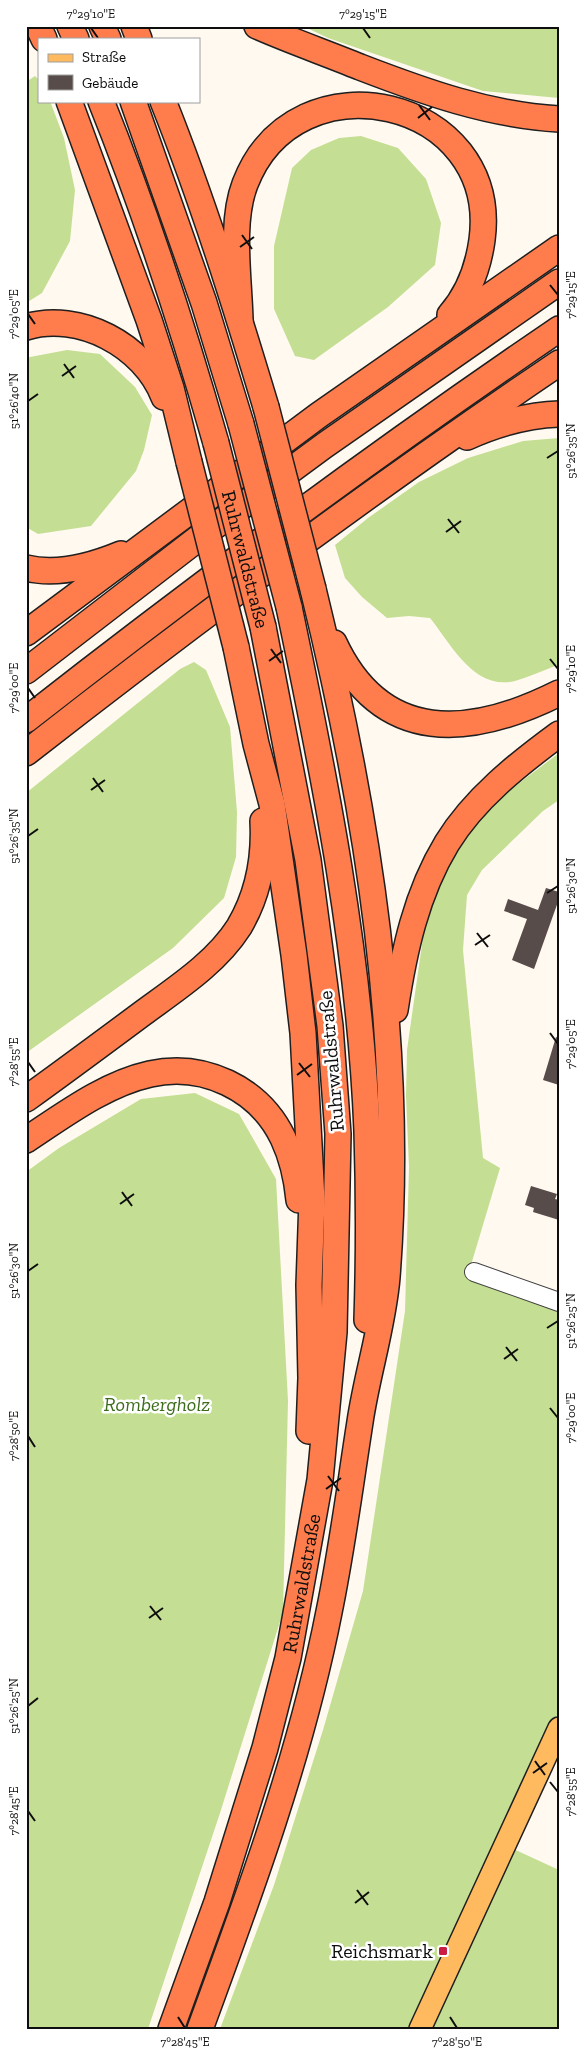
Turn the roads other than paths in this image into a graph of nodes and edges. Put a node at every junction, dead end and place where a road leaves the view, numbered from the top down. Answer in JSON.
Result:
{"nodes":[{"id":1,"x":38,"y":26,"type":"edge"},
{"id":2,"x":70,"y":26,"type":"edge"},
{"id":3,"x":102,"y":26,"type":"edge"},
{"id":4,"x":134,"y":26,"type":"edge"},
{"id":5,"x":257,"y":26,"type":"edge"},
{"id":6,"x":44,"y":38,"type":"edge"},
{"id":7,"x":76,"y":38,"type":"edge"},
{"id":8,"x":108,"y":38,"type":"edge"},
{"id":9,"x":139,"y":38,"type":"edge"},
{"id":10,"x":69,"y":102,"type":"edge"},
{"id":11,"x":101,"y":102,"type":"edge"},
{"id":12,"x":132,"y":102,"type":"edge"},
{"id":13,"x":164,"y":102,"type":"edge"},
{"id":14,"x":559,"y":119,"type":"edge"},
{"id":15,"x":559,"y":248,"type":"edge"},
{"id":16,"x":559,"y":282,"type":"edge"},
{"id":17,"x":240,"y":320,"type":"junction"},
{"id":18,"x":26,"y":327,"type":"edge"},
{"id":19,"x":559,"y":329,"type":"edge"},
{"id":20,"x":412,"y":350,"type":"junction"},
{"id":21,"x":559,"y":363,"type":"edge"},
{"id":22,"x":559,"y":414,"type":"edge"},
{"id":23,"x":189,"y":462,"type":"junction"},
{"id":24,"x":400,"y":473,"type":"junction"},
{"id":25,"x":162,"y":531,"type":"junction"},
{"id":26,"x":26,"y":568,"type":"edge"},
{"id":27,"x":313,"y":589,"type":"junction"},
{"id":28,"x":26,"y":633,"type":"edge"},
{"id":29,"x":26,"y":671,"type":"edge"},
{"id":30,"x":559,"y":693,"type":"edge"},
{"id":31,"x":26,"y":720,"type":"edge"},
{"id":32,"x":559,"y":734,"type":"edge"},
{"id":33,"x":256,"y":744,"type":"junction"},
{"id":34,"x":26,"y":753,"type":"edge"},
{"id":35,"x":390,"y":1059,"type":"junction"},
{"id":36,"x":26,"y":1099,"type":"edge"},
{"id":37,"x":26,"y":1140,"type":"edge"},
{"id":38,"x":474,"y":1272,"type":"dead end"},
{"id":39,"x":309,"y":1284,"type":"junction"},
{"id":40,"x":559,"y":1302,"type":"edge"},
{"id":41,"x":360,"y":1418,"type":"junction"},
{"id":42,"x":308,"y":1543,"type":"junction"},
{"id":43,"x":559,"y":1728,"type":"edge"},
{"id":44,"x":171,"y":2029,"type":"edge"},
{"id":45,"x":200,"y":2029,"type":"edge"},
{"id":46,"x":420,"y":2029,"type":"edge"}],
"edges":[{"from":1,"to":6,"type":"highway"},
{"from":2,"to":7,"type":"highway"},
{"from":3,"to":8,"type":"highway"},
{"from":4,"to":9,"type":"highway"},
{"from":5,"to":14,"type":"highway"},
{"from":10,"to":23,"type":"highway"},
{"from":11,"to":42,"type":"highway","name":"Ruhrwaldstraße","bridge":true},
{"from":12,"to":41,"type":"highway","bridge":true},
{"from":13,"to":17,"type":"highway"},
{"from":15,"to":20,"type":"highway"},
{"from":16,"to":29,"type":"highway"},
{"from":17,"to":20,"type":"highway"},
{"from":17,"to":27,"type":"highway","bridge":true},
{"from":18,"to":23,"type":"highway"},
{"from":19,"to":31,"type":"highway"},
{"from":20,"to":25,"type":"highway"},
{"from":21,"to":24,"type":"highway"},
{"from":22,"to":24,"type":"highway"},
{"from":23,"to":33,"type":"highway","bridge":true},
{"from":24,"to":34,"type":"highway"},
{"from":25,"to":26,"type":"highway"},
{"from":25,"to":28,"type":"highway"},
{"from":27,"to":30,"type":"highway"},
{"from":27,"to":35,"type":"highway"},
{"from":32,"to":35,"type":"highway"},
{"from":33,"to":36,"type":"highway"},
{"from":33,"to":39,"type":"highway"},
{"from":35,"to":41,"type":"highway"},
{"from":37,"to":39,"type":"highway"},
{"from":38,"to":40,"type":"street"},
{"from":39,"to":42,"type":"highway"},
{"from":41,"to":45,"type":"highway","name":"Ruhrwaldstraße"},
{"from":42,"to":44,"type":"highway","name":"Ruhrwaldstraße"},
{"from":43,"to":46,"type":"main road"}]}
